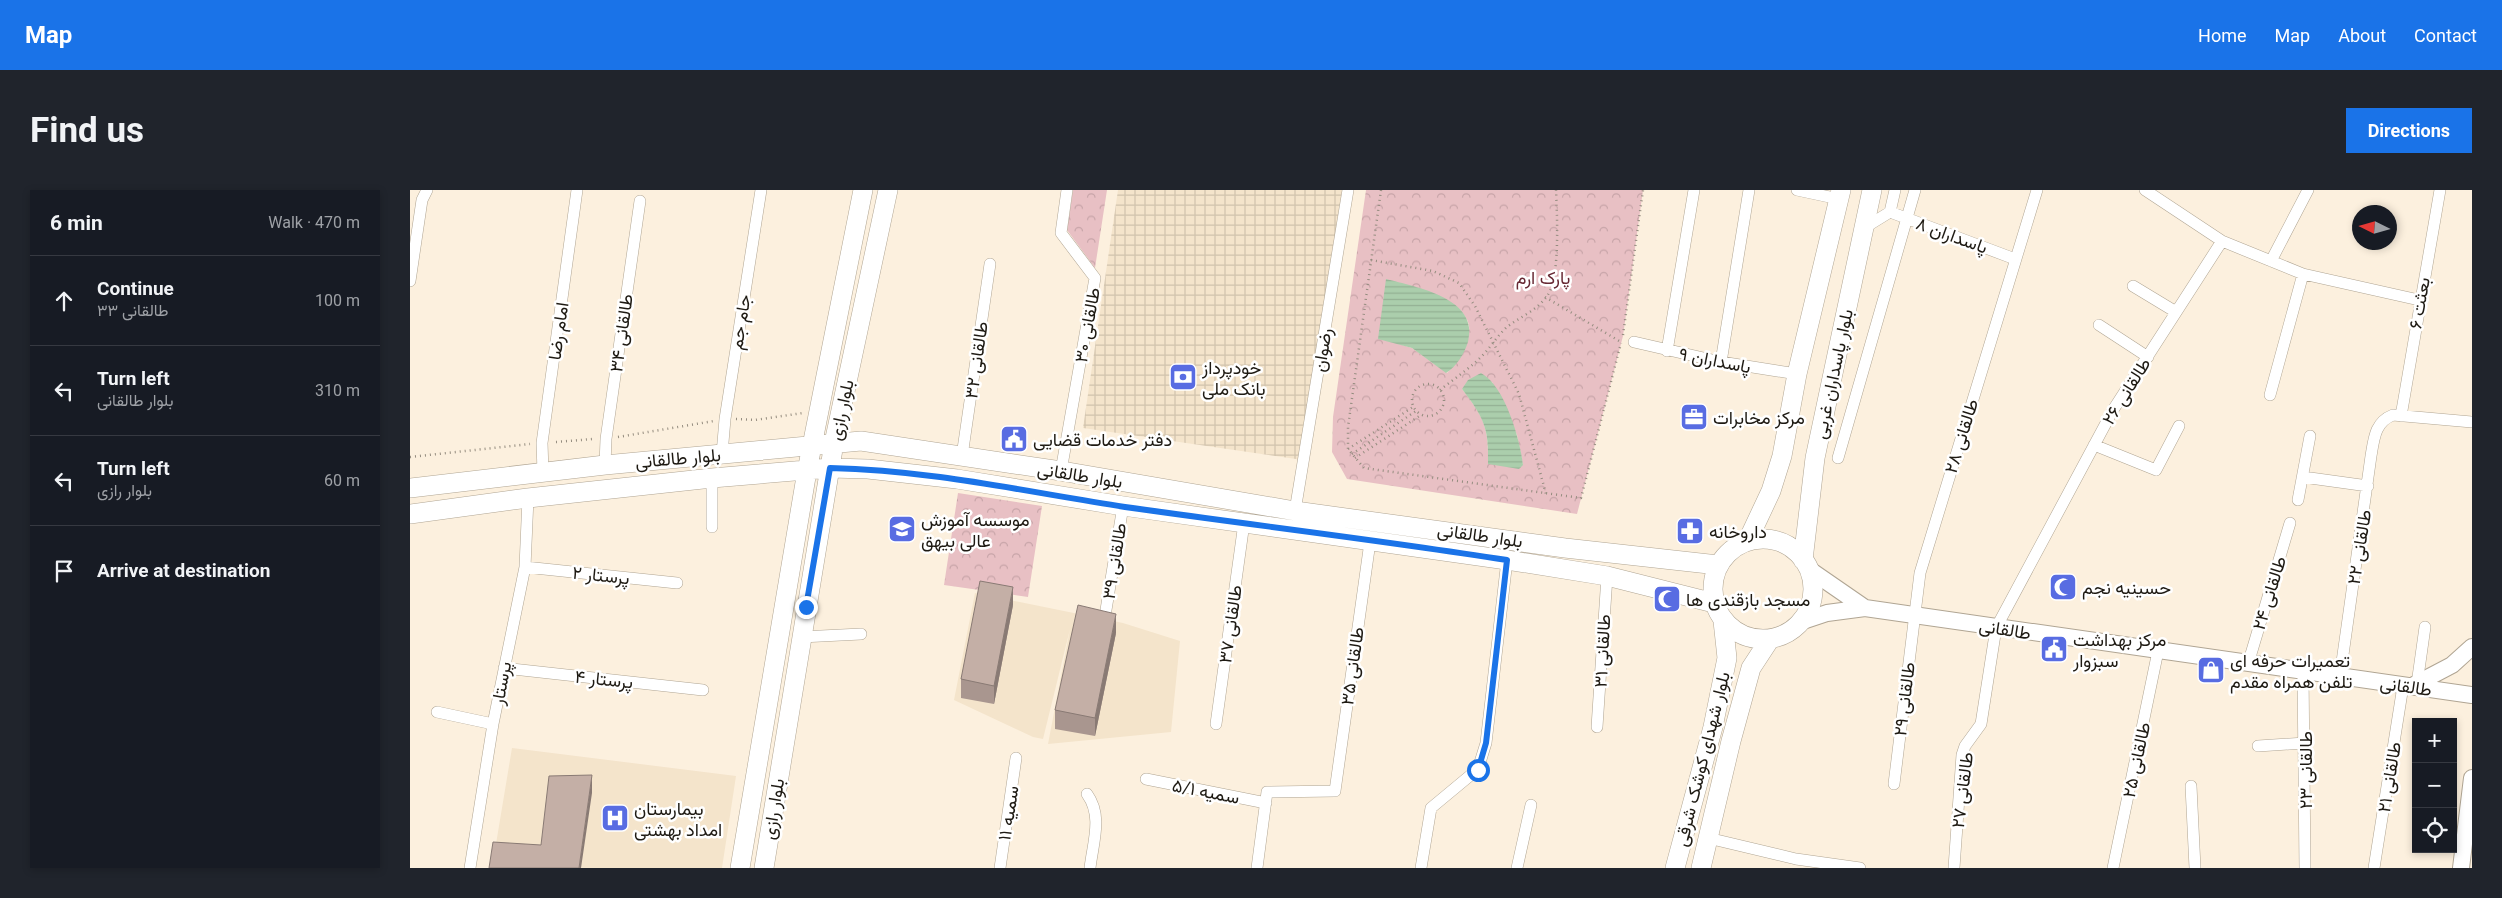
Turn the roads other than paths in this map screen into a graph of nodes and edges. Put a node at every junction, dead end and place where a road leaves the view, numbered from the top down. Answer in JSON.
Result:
{"nodes":[{"id":1,"x":426,"y":190,"type":"edge"},
{"id":2,"x":577,"y":190,"type":"edge"},
{"id":3,"x":761,"y":190,"type":"edge"},
{"id":4,"x":863,"y":190,"type":"edge"},
{"id":5,"x":888,"y":190,"type":"edge"},
{"id":6,"x":1067,"y":190,"type":"edge"},
{"id":7,"x":1348,"y":190,"type":"edge"},
{"id":8,"x":1694,"y":190,"type":"edge"},
{"id":9,"x":1749,"y":190,"type":"edge"},
{"id":10,"x":1797,"y":190,"type":"edge"},
{"id":11,"x":1872,"y":190,"type":"edge"},
{"id":12,"x":1895,"y":190,"type":"edge"},
{"id":13,"x":1915,"y":190,"type":"edge"},
{"id":14,"x":2036,"y":190,"type":"edge"},
{"id":15,"x":2308,"y":190,"type":"edge"},
{"id":16,"x":2440,"y":190,"type":"edge"},
{"id":17,"x":2151,"y":191,"type":"edge"},
{"id":18,"x":1840,"y":194,"type":"edge"},
{"id":19,"x":640,"y":201,"type":"dead end"},
{"id":20,"x":1890,"y":212,"type":"junction"},
{"id":21,"x":1907,"y":218,"type":"junction"},
{"id":22,"x":1864,"y":228,"type":"junction"},
{"id":23,"x":2222,"y":241,"type":"junction"},
{"id":24,"x":2015,"y":259,"type":"junction"},
{"id":25,"x":2271,"y":261,"type":"junction"},
{"id":26,"x":990,"y":264,"type":"dead end"},
{"id":27,"x":2303,"y":274,"type":"junction"},
{"id":28,"x":410,"y":281,"type":"edge"},
{"id":29,"x":2133,"y":286,"type":"dead end"},
{"id":30,"x":2419,"y":300,"type":"junction"},
{"id":31,"x":2176,"y":312,"type":"junction"},
{"id":32,"x":2099,"y":324,"type":"dead end"},
{"id":33,"x":1634,"y":342,"type":"dead end"},
{"id":34,"x":1667,"y":351,"type":"junction"},
{"id":35,"x":2148,"y":356,"type":"junction"},
{"id":36,"x":1721,"y":362,"type":"junction"},
{"id":37,"x":1797,"y":374,"type":"junction"},
{"id":38,"x":2270,"y":395,"type":"dead end"},
{"id":39,"x":2401,"y":416,"type":"junction"},
{"id":40,"x":2472,"y":422,"type":"edge"},
{"id":41,"x":2179,"y":426,"type":"dead end"},
{"id":42,"x":2310,"y":436,"type":"dead end"},
{"id":43,"x":834,"y":443,"type":"junction"},
{"id":44,"x":813,"y":445,"type":"junction"},
{"id":45,"x":2094,"y":445,"type":"junction"},
{"id":46,"x":722,"y":454,"type":"junction"},
{"id":47,"x":962,"y":456,"type":"junction"},
{"id":48,"x":1838,"y":458,"type":"dead end"},
{"id":49,"x":605,"y":465,"type":"junction"},
{"id":50,"x":830,"y":468,"type":"junction"},
{"id":51,"x":807,"y":471,"type":"junction"},
{"id":52,"x":1061,"y":471,"type":"junction"},
{"id":53,"x":543,"y":472,"type":"junction"},
{"id":54,"x":2303,"y":477,"type":"junction"},
{"id":55,"x":712,"y":478,"type":"junction"},
{"id":56,"x":2368,"y":486,"type":"junction"},
{"id":57,"x":410,"y":488,"type":"edge"},
{"id":58,"x":528,"y":498,"type":"junction"},
{"id":59,"x":2298,"y":500,"type":"dead end"},
{"id":60,"x":1123,"y":506,"type":"junction"},
{"id":61,"x":1295,"y":511,"type":"junction"},
{"id":62,"x":410,"y":514,"type":"edge"},
{"id":63,"x":1244,"y":523,"type":"junction"},
{"id":64,"x":2290,"y":523,"type":"dead end"},
{"id":65,"x":712,"y":527,"type":"dead end"},
{"id":66,"x":1748,"y":540,"type":"junction"},
{"id":67,"x":1370,"y":542,"type":"junction"},
{"id":68,"x":1507,"y":560,"type":"junction"},
{"id":69,"x":1718,"y":565,"type":"junction"},
{"id":70,"x":1806,"y":565,"type":"junction"},
{"id":71,"x":525,"y":567,"type":"junction"},
{"id":72,"x":1606,"y":576,"type":"junction"},
{"id":73,"x":677,"y":583,"type":"dead end"},
{"id":74,"x":1714,"y":603,"type":"junction"},
{"id":75,"x":1865,"y":608,"type":"junction"},
{"id":76,"x":1914,"y":614,"type":"junction"},
{"id":77,"x":1105,"y":616,"type":"edge"},
{"id":78,"x":1723,"y":621,"type":"junction"},
{"id":79,"x":1803,"y":621,"type":"junction"},
{"id":80,"x":2425,"y":627,"type":"dead end"},
{"id":81,"x":1996,"y":628,"type":"junction"},
{"id":82,"x":862,"y":634,"type":"dead end"},
{"id":83,"x":801,"y":637,"type":"junction"},
{"id":84,"x":1770,"y":639,"type":"junction"},
{"id":85,"x":2472,"y":647,"type":"edge"},
{"id":86,"x":2158,"y":652,"type":"junction"},
{"id":87,"x":2248,"y":664,"type":"junction"},
{"id":88,"x":504,"y":668,"type":"junction"},
{"id":89,"x":2304,"y":671,"type":"junction"},
{"id":90,"x":2340,"y":676,"type":"junction"},
{"id":91,"x":2411,"y":685,"type":"junction"},
{"id":92,"x":703,"y":690,"type":"dead end"},
{"id":93,"x":2472,"y":695,"type":"edge"},
{"id":94,"x":437,"y":712,"type":"dead end"},
{"id":95,"x":493,"y":724,"type":"junction"},
{"id":96,"x":1216,"y":724,"type":"dead end"},
{"id":97,"x":1598,"y":727,"type":"dead end"},
{"id":98,"x":762,"y":742,"type":"junction"},
{"id":99,"x":2305,"y":743,"type":"junction"},
{"id":100,"x":783,"y":745,"type":"junction"},
{"id":101,"x":2258,"y":746,"type":"dead end"},
{"id":102,"x":1016,"y":758,"type":"dead end"},
{"id":103,"x":2472,"y":778,"type":"edge"},
{"id":104,"x":1146,"y":779,"type":"dead end"},
{"id":105,"x":1894,"y":784,"type":"dead end"},
{"id":106,"x":2191,"y":786,"type":"dead end"},
{"id":107,"x":1087,"y":794,"type":"dead end"},
{"id":108,"x":1266,"y":803,"type":"junction"},
{"id":109,"x":1531,"y":806,"type":"dead end"},
{"id":110,"x":1708,"y":838,"type":"junction"},
{"id":111,"x":2464,"y":866,"type":"edge"},
{"id":112,"x":470,"y":868,"type":"edge"},
{"id":113,"x":740,"y":868,"type":"edge"},
{"id":114,"x":764,"y":868,"type":"edge"},
{"id":115,"x":1000,"y":868,"type":"edge"},
{"id":116,"x":1090,"y":868,"type":"edge"},
{"id":117,"x":1258,"y":868,"type":"edge"},
{"id":118,"x":1421,"y":868,"type":"edge"},
{"id":119,"x":1517,"y":868,"type":"edge"},
{"id":120,"x":1675,"y":868,"type":"edge"},
{"id":121,"x":1701,"y":868,"type":"edge"},
{"id":122,"x":1860,"y":868,"type":"edge"},
{"id":123,"x":1954,"y":868,"type":"edge"},
{"id":124,"x":2113,"y":868,"type":"edge"},
{"id":125,"x":2195,"y":868,"type":"edge"},
{"id":126,"x":2306,"y":868,"type":"edge"},
{"id":127,"x":2374,"y":868,"type":"edge"}],
"edges":[{"from":1,"to":28,"type":"street"},
{"from":2,"to":53,"type":"street","name":"امام رضا"},
{"from":3,"to":46,"type":"street","name":"جام جم"},
{"from":4,"to":44,"type":"main road","name":"بلوار رازی"},
{"from":5,"to":43,"type":"main road","name":"بلوار رازی"},
{"from":6,"to":52,"type":"street","name":"طالقانی ۳۰"},
{"from":7,"to":61,"type":"street","name":"رضوان"},
{"from":8,"to":34,"type":"street"},
{"from":9,"to":36,"type":"street"},
{"from":10,"to":18,"type":"street"},
{"from":11,"to":22,"type":"main road","name":"بلوار پاسداران غربی"},
{"from":12,"to":20,"type":"street"},
{"from":13,"to":21,"type":"street"},
{"from":14,"to":24,"type":"street"},
{"from":15,"to":25,"type":"street"},
{"from":16,"to":30,"type":"street","name":"بعثت ۶"},
{"from":17,"to":23,"type":"street"},
{"from":18,"to":37,"type":"main road","name":"بلوار پاسداران غربی"},
{"from":19,"to":49,"type":"street","name":"طالقانی ۳۴"},
{"from":20,"to":21,"type":"street","name":"پاسداران ۸"},
{"from":20,"to":22,"type":"street"},
{"from":21,"to":24,"type":"street","name":"پاسداران ۸"},
{"from":21,"to":48,"type":"street"},
{"from":22,"to":70,"type":"main road","name":"بلوار پاسداران غربی"},
{"from":23,"to":25,"type":"street"},
{"from":23,"to":31,"type":"street","name":"طالقانی ۲۶"},
{"from":24,"to":76,"type":"street","name":"طالقانی ۲۸"},
{"from":25,"to":27,"type":"street"},
{"from":26,"to":47,"type":"street","name":"طالقانی ۳۲"},
{"from":27,"to":30,"type":"street"},
{"from":27,"to":38,"type":"street"},
{"from":29,"to":31,"type":"street"},
{"from":30,"to":39,"type":"street","name":"بعثت ۶"},
{"from":31,"to":35,"type":"street","name":"طالقانی ۲۶"},
{"from":32,"to":35,"type":"street"},
{"from":33,"to":34,"type":"street","name":"پاسداران ۹"},
{"from":34,"to":36,"type":"street","name":"پاسداران ۹"},
{"from":35,"to":45,"type":"street","name":"طالقانی ۲۶"},
{"from":36,"to":37,"type":"street","name":"پاسداران ۹"},
{"from":37,"to":66,"type":"main road","name":"بلوار پاسداران غربی"},
{"from":39,"to":40,"type":"street"},
{"from":39,"to":56,"type":"street","name":"طالقانی ۲۲"},
{"from":41,"to":45,"type":"street"},
{"from":42,"to":54,"type":"street"},
{"from":43,"to":44,"type":"main road","name":"بلوار طالقانی"},
{"from":43,"to":47,"type":"main road","name":"بلوار طالقانی"},
{"from":43,"to":50,"type":"main road","name":"بلوار رازی"},
{"from":44,"to":46,"type":"main road","name":"بلوار طالقانی"},
{"from":44,"to":51,"type":"main road","name":"بلوار رازی"},
{"from":45,"to":81,"type":"street","name":"طالقانی ۲۶"},
{"from":46,"to":49,"type":"main road","name":"بلوار طالقانی"},
{"from":47,"to":52,"type":"main road","name":"بلوار طالقانی"},
{"from":49,"to":53,"type":"main road","name":"بلوار طالقانی"},
{"from":50,"to":51,"type":"main road","name":"بلوار طالقانی"},
{"from":50,"to":60,"type":"main road","name":"بلوار طالقانی"},
{"from":50,"to":83,"type":"main road","name":"بلوار رازی"},
{"from":51,"to":55,"type":"main road","name":"بلوار طالقانی"},
{"from":51,"to":98,"type":"main road","name":"بلوار رازی"},
{"from":52,"to":61,"type":"main road","name":"بلوار طالقانی"},
{"from":53,"to":57,"type":"main road","name":"بلوار طالقانی"},
{"from":54,"to":56,"type":"street"},
{"from":54,"to":59,"type":"street"},
{"from":55,"to":58,"type":"main road","name":"بلوار طالقانی"},
{"from":55,"to":65,"type":"street"},
{"from":56,"to":90,"type":"street","name":"طالقانی ۲۲"},
{"from":58,"to":62,"type":"main road","name":"بلوار طالقانی"},
{"from":58,"to":71,"type":"street","name":"پرستار"},
{"from":60,"to":63,"type":"main road","name":"بلوار طالقانی"},
{"from":60,"to":77,"type":"street","name":"طالقانی ۳۹"},
{"from":61,"to":69,"type":"main road","name":"بلوار طالقانی"},
{"from":63,"to":67,"type":"main road","name":"بلوار طالقانی"},
{"from":63,"to":96,"type":"street","name":"طالقانی ۳۷"},
{"from":64,"to":87,"type":"street","name":"طالقانی ۲۴"},
{"from":66,"to":69,"type":"main road"},
{"from":66,"to":70,"type":"main road"},
{"from":67,"to":68,"type":"main road","name":"بلوار طالقانی"},
{"from":67,"to":108,"type":"street","name":"طالقانی ۳۵"},
{"from":68,"to":72,"type":"main road","name":"بلوار طالقانی"},
{"from":68,"to":118,"type":"street"},
{"from":69,"to":74,"type":"main road"},
{"from":70,"to":75,"type":"main road"},
{"from":70,"to":79,"type":"main road"},
{"from":71,"to":73,"type":"street","name":"پرستار ۲"},
{"from":71,"to":88,"type":"street","name":"پرستار"},
{"from":72,"to":74,"type":"main road","name":"بلوار طالقانی"},
{"from":72,"to":97,"type":"street","name":"طالقانی ۳۱"},
{"from":74,"to":78,"type":"main road"},
{"from":75,"to":76,"type":"main road","name":"طالقانی"},
{"from":75,"to":79,"type":"main road"},
{"from":76,"to":81,"type":"main road","name":"طالقانی"},
{"from":76,"to":105,"type":"street","name":"طالقانی ۲۹"},
{"from":78,"to":84,"type":"main road"},
{"from":78,"to":120,"type":"main road","name":"بلوار شهدای کوشک شرقی"},
{"from":79,"to":84,"type":"main road"},
{"from":80,"to":91,"type":"street","name":"طالقانی ۲۱"},
{"from":81,"to":86,"type":"main road","name":"طالقانی"},
{"from":81,"to":123,"type":"street","name":"طالقانی ۲۷"},
{"from":82,"to":83,"type":"street"},
{"from":83,"to":100,"type":"main road","name":"بلوار رازی"},
{"from":84,"to":110,"type":"main road","name":"بلوار شهدای کوشک شرقی"},
{"from":85,"to":91,"type":"main road"},
{"from":86,"to":87,"type":"main road","name":"طالقانی"},
{"from":86,"to":124,"type":"street","name":"طالقانی ۲۵"},
{"from":87,"to":89,"type":"main road","name":"طالقانی"},
{"from":88,"to":92,"type":"street","name":"پرستار ۴"},
{"from":88,"to":95,"type":"street","name":"پرستار"},
{"from":89,"to":90,"type":"main road","name":"طالقانی"},
{"from":89,"to":99,"type":"street","name":"طالقانی ۲۳"},
{"from":90,"to":91,"type":"main road","name":"طالقانی"},
{"from":91,"to":93,"type":"main road","name":"طالقانی"},
{"from":91,"to":127,"type":"street","name":"طالقانی ۲۱"},
{"from":94,"to":95,"type":"street"},
{"from":95,"to":112,"type":"street","name":"پرستار"},
{"from":98,"to":100,"type":"main road"},
{"from":98,"to":113,"type":"main road","name":"بلوار رازی"},
{"from":99,"to":101,"type":"street"},
{"from":99,"to":126,"type":"street","name":"طالقانی ۲۳"},
{"from":100,"to":114,"type":"main road","name":"بلوار رازی"},
{"from":102,"to":115,"type":"street","name":"سمیه ۱۱"},
{"from":103,"to":111,"type":"main road"},
{"from":104,"to":108,"type":"street","name":"سمیه ۵/۱"},
{"from":106,"to":125,"type":"street"},
{"from":107,"to":116,"type":"street"},
{"from":108,"to":117,"type":"street"},
{"from":109,"to":119,"type":"street"},
{"from":110,"to":121,"type":"main road","name":"بلوار شهدای کوشک شرقی"},
{"from":110,"to":122,"type":"street"}]}
